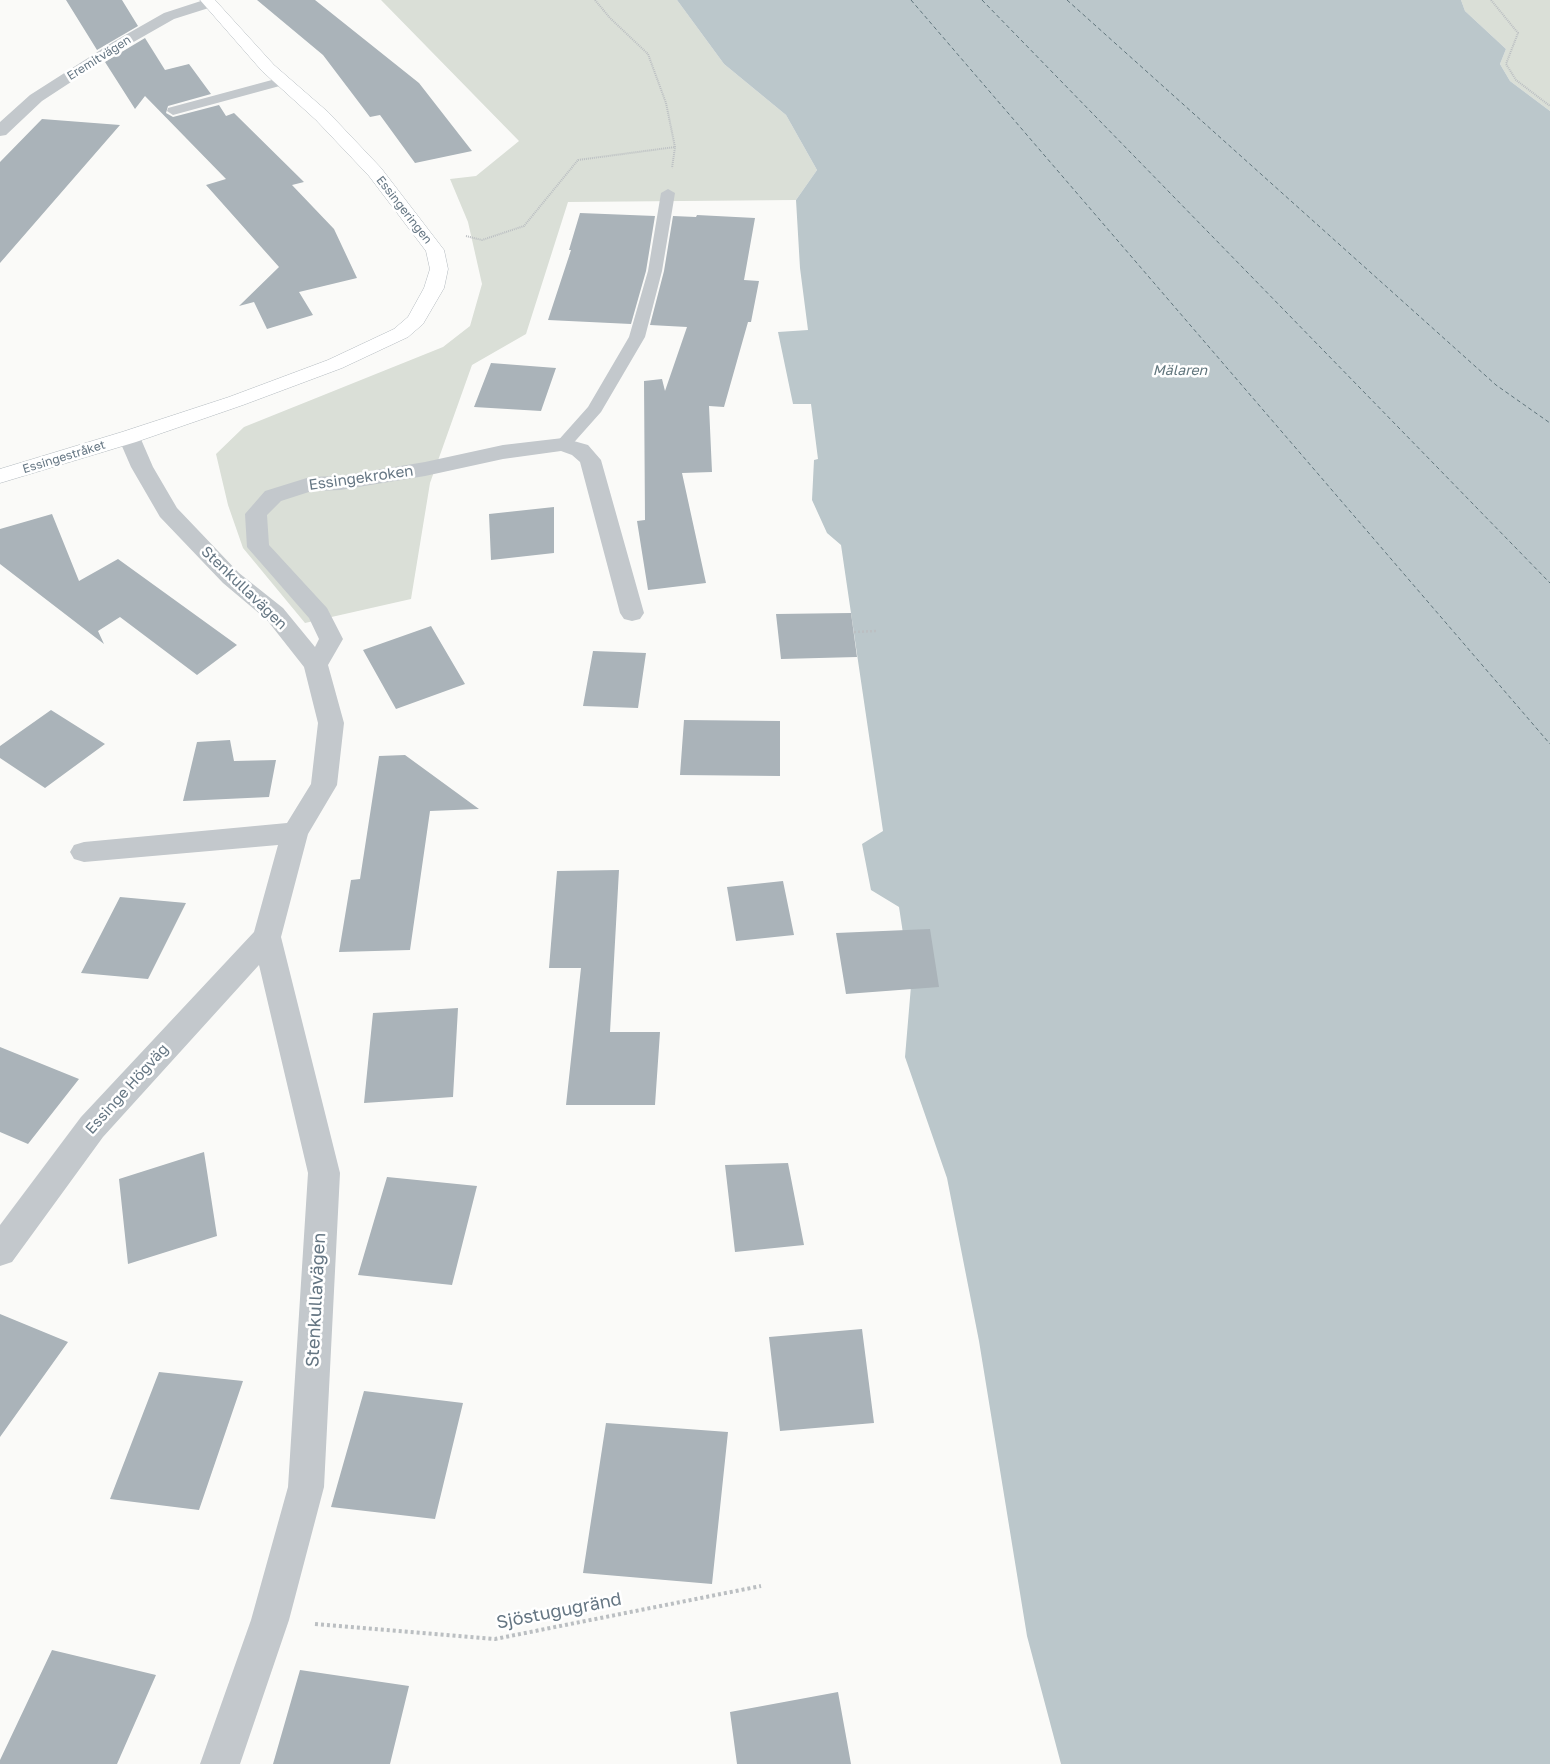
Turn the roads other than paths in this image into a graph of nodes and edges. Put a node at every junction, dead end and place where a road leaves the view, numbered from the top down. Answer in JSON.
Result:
{"nodes":[{"id":1,"x":208,"y":2,"type":"edge"},
{"id":2,"x":283,"y":81,"type":"junction"},
{"id":3,"x":173,"y":111,"type":"dead end"},
{"id":4,"x":0,"y":131,"type":"edge"},
{"id":5,"x":668,"y":193,"type":"road end"},
{"id":6,"x":129,"y":437,"type":"junction"},
{"id":7,"x":563,"y":444,"type":"junction"},
{"id":8,"x":0,"y":476,"type":"edge"},
{"id":9,"x":632,"y":613,"type":"dead end"},
{"id":10,"x":316,"y":665,"type":"junction"},
{"id":11,"x":296,"y":833,"type":"junction"},
{"id":12,"x":84,"y":852,"type":"dead end"},
{"id":13,"x":267,"y":937,"type":"junction"},
{"id":14,"x":0,"y":1251,"type":"edge"},
{"id":15,"x":220,"y":1764,"type":"edge"}],
"edges":[{"from":1,"to":2,"type":"street","name":"Essingeringen"},
{"from":1,"to":4,"type":"street","name":"Eremitvägen"},
{"from":2,"to":3,"type":"lane"},
{"from":2,"to":6,"type":"street","name":"Essingeringen"},
{"from":5,"to":7,"type":"lane"},
{"from":6,"to":8,"type":"street","name":"Essingestråket"},
{"from":6,"to":10,"type":"street","name":"Stenkullavägen"},
{"from":7,"to":9,"type":"street"},
{"from":7,"to":10,"type":"street","name":"Essingekroken"},
{"from":10,"to":11,"type":"street","name":"Stenkullavägen"},
{"from":11,"to":12,"type":"street"},
{"from":11,"to":13,"type":"street","name":"Stenkullavägen"},
{"from":13,"to":14,"type":"street","name":"Essinge Högväg"},
{"from":13,"to":15,"type":"street","name":"Stenkullavägen"}]}
